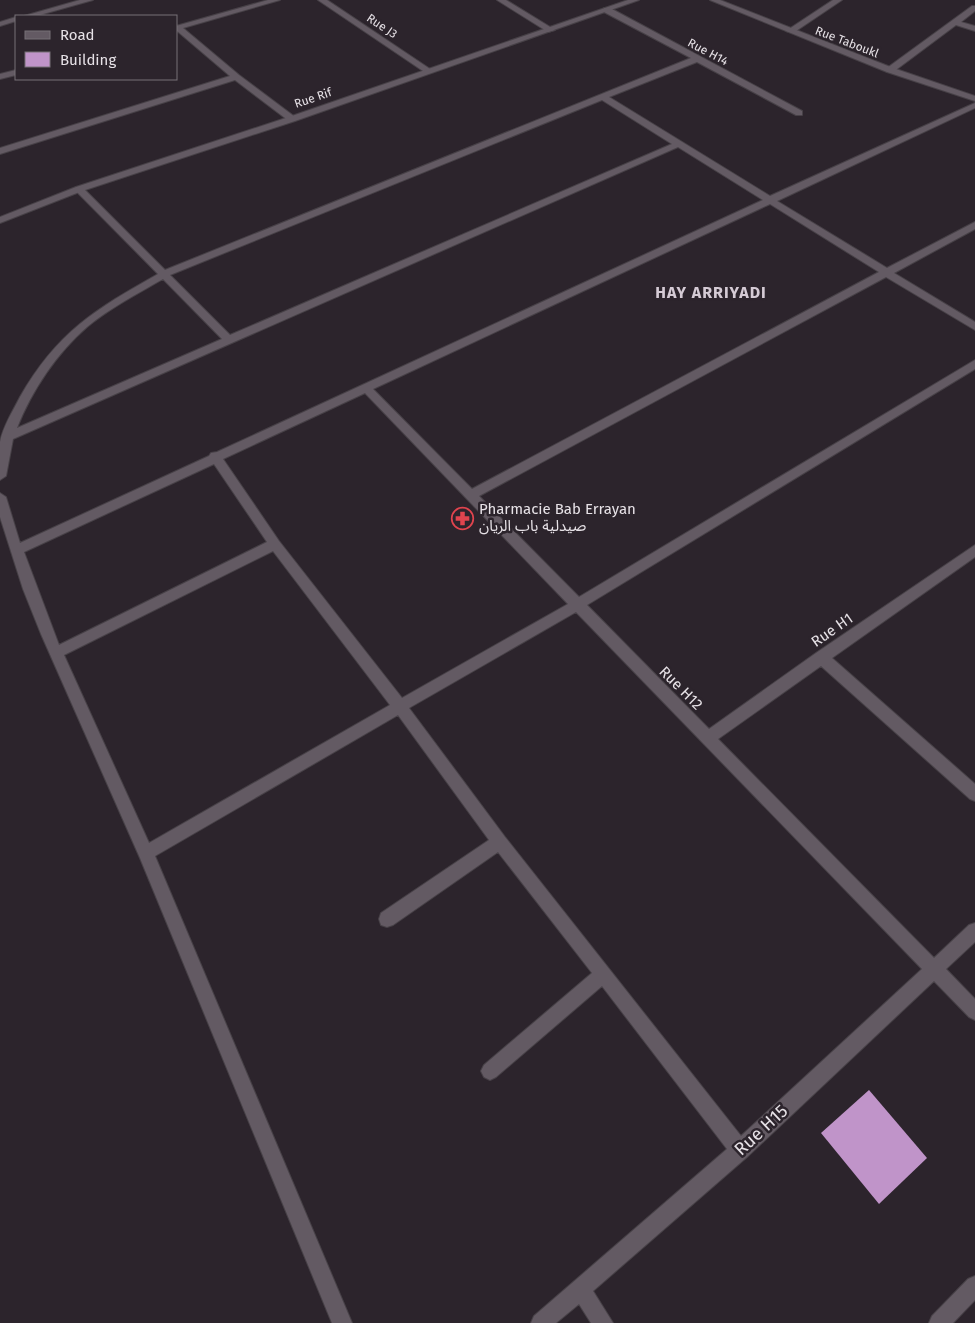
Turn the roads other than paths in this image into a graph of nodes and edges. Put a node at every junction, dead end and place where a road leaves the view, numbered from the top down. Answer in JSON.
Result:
{"nodes":[{"id":1,"x":89,"y":0,"type":"edge"},
{"id":2,"x":276,"y":0,"type":"edge"},
{"id":3,"x":322,"y":0,"type":"edge"},
{"id":4,"x":501,"y":0,"type":"edge"},
{"id":5,"x":635,"y":0,"type":"edge"},
{"id":6,"x":714,"y":0,"type":"edge"},
{"id":7,"x":838,"y":0,"type":"edge"},
{"id":8,"x":975,"y":8,"type":"edge"},
{"id":9,"x":607,"y":10,"type":"junction"},
{"id":10,"x":32,"y":15,"type":"edge"},
{"id":11,"x":15,"y":19,"type":"edge"},
{"id":12,"x":955,"y":22,"type":"junction"},
{"id":13,"x":0,"y":24,"type":"edge"},
{"id":14,"x":178,"y":28,"type":"edge"},
{"id":15,"x":178,"y":29,"type":"edge"},
{"id":16,"x":975,"y":29,"type":"edge"},
{"id":17,"x":551,"y":30,"type":"junction"},
{"id":18,"x":790,"y":32,"type":"junction"},
{"id":19,"x":697,"y":59,"type":"junction"},
{"id":20,"x":890,"y":70,"type":"junction"},
{"id":21,"x":429,"y":71,"type":"junction"},
{"id":22,"x":15,"y":72,"type":"edge"},
{"id":23,"x":0,"y":77,"type":"edge"},
{"id":24,"x":236,"y":77,"type":"junction"},
{"id":25,"x":603,"y":97,"type":"junction"},
{"id":26,"x":975,"y":99,"type":"edge"},
{"id":27,"x":975,"y":105,"type":"edge"},
{"id":28,"x":798,"y":113,"type":"dead end"},
{"id":29,"x":292,"y":119,"type":"junction"},
{"id":30,"x":679,"y":144,"type":"junction"},
{"id":31,"x":0,"y":151,"type":"edge"},
{"id":32,"x":79,"y":189,"type":"junction"},
{"id":33,"x":770,"y":200,"type":"junction"},
{"id":34,"x":0,"y":220,"type":"edge"},
{"id":35,"x":975,"y":225,"type":"edge"},
{"id":36,"x":887,"y":272,"type":"junction"},
{"id":37,"x":165,"y":274,"type":"junction"},
{"id":38,"x":975,"y":327,"type":"edge"},
{"id":39,"x":230,"y":341,"type":"junction"},
{"id":40,"x":975,"y":364,"type":"edge"},
{"id":41,"x":365,"y":387,"type":"junction"},
{"id":42,"x":8,"y":436,"type":"junction"},
{"id":43,"x":215,"y":456,"type":"junction"},
{"id":44,"x":0,"y":476,"type":"edge"},
{"id":45,"x":471,"y":495,"type":"junction"},
{"id":46,"x":0,"y":497,"type":"edge"},
{"id":47,"x":275,"y":544,"type":"junction"},
{"id":48,"x":17,"y":550,"type":"junction"},
{"id":49,"x":975,"y":550,"type":"edge"},
{"id":50,"x":577,"y":605,"type":"junction"},
{"id":51,"x":56,"y":653,"type":"junction"},
{"id":52,"x":820,"y":657,"type":"junction"},
{"id":53,"x":401,"y":708,"type":"junction"},
{"id":54,"x":708,"y":738,"type":"junction"},
{"id":55,"x":975,"y":794,"type":"edge"},
{"id":56,"x":500,"y":842,"type":"junction"},
{"id":57,"x":145,"y":853,"type":"junction"},
{"id":58,"x":387,"y":919,"type":"dead end"},
{"id":59,"x":975,"y":930,"type":"edge"},
{"id":60,"x":933,"y":968,"type":"junction"},
{"id":61,"x":602,"y":974,"type":"junction"},
{"id":62,"x":975,"y":1011,"type":"edge"},
{"id":63,"x":490,"y":1071,"type":"dead end"},
{"id":64,"x":740,"y":1150,"type":"junction"},
{"id":65,"x":975,"y":1286,"type":"edge"},
{"id":66,"x":580,"y":1288,"type":"junction"},
{"id":67,"x":342,"y":1323,"type":"edge"},
{"id":68,"x":541,"y":1323,"type":"edge"},
{"id":69,"x":603,"y":1323,"type":"edge"},
{"id":70,"x":939,"y":1323,"type":"edge"}],
"edges":[{"from":1,"to":10,"type":"street"},
{"from":2,"to":14,"type":"street"},
{"from":3,"to":21,"type":"street","name":"Rue J3"},
{"from":4,"to":17,"type":"street"},
{"from":5,"to":9,"type":"street","name":"Rue Rif"},
{"from":6,"to":18,"type":"street","name":"Rue Taboukl"},
{"from":7,"to":18,"type":"street"},
{"from":8,"to":12,"type":"street"},
{"from":9,"to":17,"type":"street","name":"Rue Rif"},
{"from":9,"to":19,"type":"street","name":"Rue H14"},
{"from":11,"to":13,"type":"street"},
{"from":12,"to":16,"type":"street"},
{"from":12,"to":20,"type":"street"},
{"from":15,"to":24,"type":"street"},
{"from":17,"to":21,"type":"street","name":"Rue Rif"},
{"from":18,"to":20,"type":"street","name":"Rue Taboukl"},
{"from":19,"to":25,"type":"street"},
{"from":19,"to":28,"type":"street","name":"Rue H14"},
{"from":20,"to":26,"type":"street","name":"Rue Taboukl"},
{"from":21,"to":29,"type":"street","name":"Rue Rif"},
{"from":22,"to":23,"type":"street"},
{"from":24,"to":29,"type":"street"},
{"from":24,"to":31,"type":"street"},
{"from":25,"to":30,"type":"street"},
{"from":25,"to":37,"type":"street"},
{"from":27,"to":33,"type":"street"},
{"from":29,"to":32,"type":"street","name":"Rue Rif"},
{"from":30,"to":33,"type":"street"},
{"from":30,"to":39,"type":"street"},
{"from":32,"to":34,"type":"street","name":"Rue Rif"},
{"from":32,"to":37,"type":"street"},
{"from":33,"to":36,"type":"street"},
{"from":33,"to":41,"type":"street"},
{"from":35,"to":36,"type":"street"},
{"from":36,"to":38,"type":"street"},
{"from":36,"to":45,"type":"street"},
{"from":37,"to":39,"type":"street"},
{"from":37,"to":42,"type":"street"},
{"from":39,"to":42,"type":"street"},
{"from":40,"to":50,"type":"street"},
{"from":41,"to":43,"type":"street"},
{"from":41,"to":45,"type":"street","name":"Rue H12"},
{"from":42,"to":44,"type":"street"},
{"from":43,"to":47,"type":"street"},
{"from":43,"to":48,"type":"street"},
{"from":45,"to":50,"type":"street","name":"Rue H12"},
{"from":46,"to":48,"type":"street"},
{"from":47,"to":51,"type":"street"},
{"from":47,"to":53,"type":"street"},
{"from":48,"to":51,"type":"street"},
{"from":49,"to":52,"type":"street","name":"Rue H1"},
{"from":50,"to":53,"type":"street"},
{"from":50,"to":54,"type":"street","name":"Rue H12"},
{"from":51,"to":57,"type":"street"},
{"from":52,"to":54,"type":"street","name":"Rue H1"},
{"from":52,"to":55,"type":"street"},
{"from":53,"to":56,"type":"street"},
{"from":53,"to":57,"type":"street"},
{"from":54,"to":60,"type":"street","name":"Rue H12"},
{"from":56,"to":58,"type":"street"},
{"from":56,"to":61,"type":"street"},
{"from":57,"to":67,"type":"street"},
{"from":59,"to":60,"type":"street","name":"Rue H15"},
{"from":60,"to":62,"type":"street","name":"Rue H12"},
{"from":60,"to":64,"type":"street","name":"Rue H15"},
{"from":61,"to":63,"type":"street"},
{"from":61,"to":64,"type":"street"},
{"from":64,"to":66,"type":"street","name":"Rue H15"},
{"from":65,"to":70,"type":"street"},
{"from":66,"to":68,"type":"street","name":"Rue H15"},
{"from":66,"to":69,"type":"street"}]}
